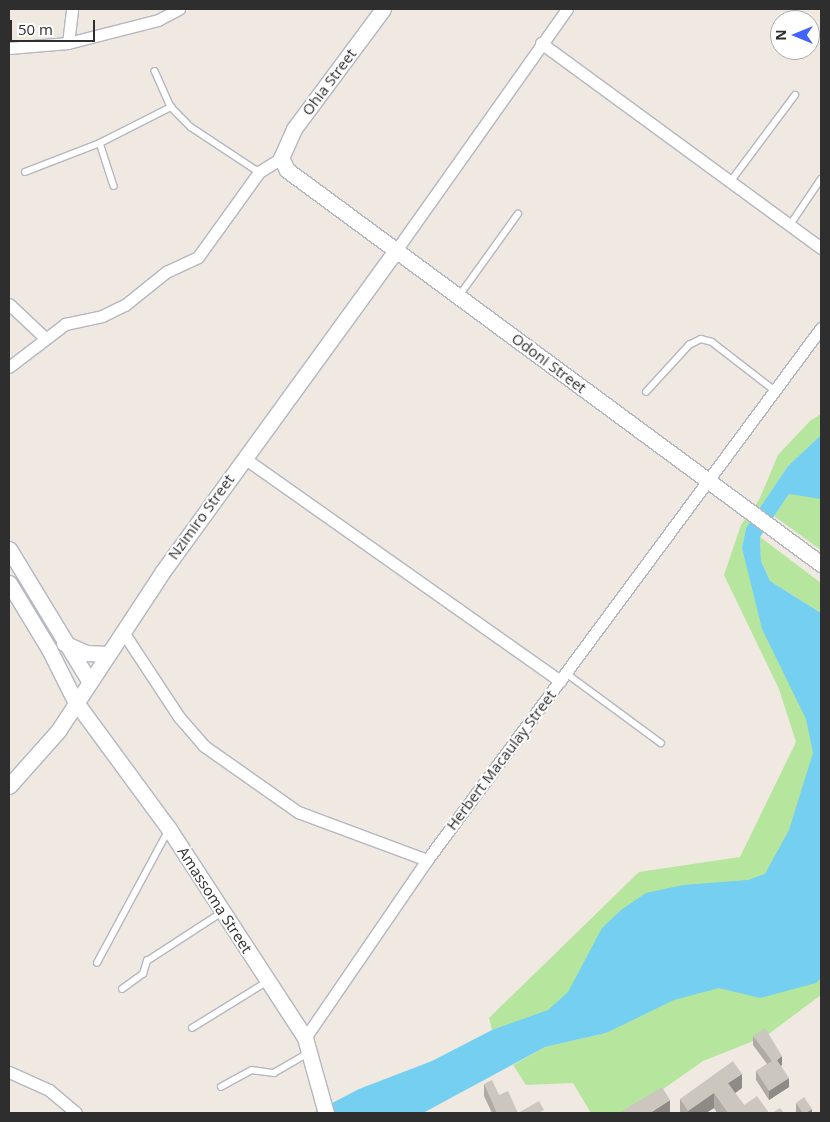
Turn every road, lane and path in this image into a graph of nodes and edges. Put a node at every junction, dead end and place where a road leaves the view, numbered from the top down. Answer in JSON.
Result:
{"nodes":[{"id":1,"x":72,"y":9,"type":"edge"},
{"id":2,"x":179,"y":9,"type":"edge"},
{"id":3,"x":383,"y":9,"type":"edge"},
{"id":4,"x":567,"y":9,"type":"edge"},
{"id":5,"x":68,"y":43,"type":"junction"},
{"id":6,"x":541,"y":43,"type":"junction"},
{"id":7,"x":9,"y":48,"type":"edge"},
{"id":8,"x":155,"y":71,"type":"dead end"},
{"id":9,"x":795,"y":95,"type":"dead end"},
{"id":10,"x":171,"y":107,"type":"junction"},
{"id":11,"x":100,"y":143,"type":"junction"},
{"id":12,"x":281,"y":158,"type":"junction"},
{"id":13,"x":25,"y":172,"type":"dead end"},
{"id":14,"x":259,"y":172,"type":"junction"},
{"id":15,"x":821,"y":179,"type":"edge"},
{"id":16,"x":731,"y":182,"type":"junction"},
{"id":17,"x":114,"y":186,"type":"dead end"},
{"id":18,"x":518,"y":214,"type":"dead end"},
{"id":19,"x":790,"y":225,"type":"junction"},
{"id":20,"x":821,"y":248,"type":"edge"},
{"id":21,"x":396,"y":249,"type":"junction"},
{"id":22,"x":459,"y":296,"type":"junction"},
{"id":23,"x":9,"y":304,"type":"edge"},
{"id":24,"x":821,"y":328,"type":"edge"},
{"id":25,"x":45,"y":338,"type":"junction"},
{"id":26,"x":9,"y":367,"type":"edge"},
{"id":27,"x":774,"y":390,"type":"junction"},
{"id":28,"x":646,"y":392,"type":"dead end"},
{"id":29,"x":244,"y":458,"type":"junction"},
{"id":30,"x":704,"y":483,"type":"junction"},
{"id":31,"x":9,"y":549,"type":"edge"},
{"id":32,"x":821,"y":564,"type":"edge"},
{"id":33,"x":9,"y":583,"type":"edge"},
{"id":34,"x":123,"y":632,"type":"junction"},
{"id":35,"x":64,"y":643,"type":"junction"},
{"id":36,"x":107,"y":654,"type":"junction"},
{"id":37,"x":563,"y":677,"type":"junction"},
{"id":38,"x":90,"y":682,"type":"junction"},
{"id":39,"x":75,"y":701,"type":"junction"},
{"id":40,"x":661,"y":743,"type":"dead end"},
{"id":41,"x":9,"y":786,"type":"edge"},
{"id":42,"x":169,"y":829,"type":"junction"},
{"id":43,"x":427,"y":860,"type":"junction"},
{"id":44,"x":223,"y":912,"type":"junction"},
{"id":45,"x":97,"y":963,"type":"dead end"},
{"id":46,"x":268,"y":981,"type":"junction"},
{"id":47,"x":122,"y":989,"type":"dead end"},
{"id":48,"x":192,"y":1028,"type":"dead end"},
{"id":49,"x":307,"y":1045,"type":"junction"},
{"id":50,"x":9,"y":1072,"type":"edge"},
{"id":51,"x":221,"y":1087,"type":"dead end"},
{"id":52,"x":76,"y":1113,"type":"edge"},
{"id":53,"x":326,"y":1113,"type":"edge"}],
"edges":[{"from":1,"to":5,"type":"street"},
{"from":2,"to":5,"type":"street"},
{"from":3,"to":12,"type":"street","name":"Ohia Street"},
{"from":4,"to":6,"type":"street"},
{"from":5,"to":7,"type":"street"},
{"from":6,"to":16,"type":"street"},
{"from":6,"to":21,"type":"street"},
{"from":8,"to":10,"type":"lane"},
{"from":9,"to":16,"type":"lane"},
{"from":10,"to":11,"type":"lane"},
{"from":10,"to":14,"type":"lane"},
{"from":11,"to":13,"type":"lane"},
{"from":11,"to":17,"type":"lane"},
{"from":12,"to":14,"type":"street"},
{"from":12,"to":21,"type":"street","name":"Odoni Street"},
{"from":14,"to":25,"type":"street"},
{"from":15,"to":19,"type":"lane"},
{"from":16,"to":19,"type":"street"},
{"from":18,"to":22,"type":"lane"},
{"from":19,"to":20,"type":"street"},
{"from":21,"to":22,"type":"street","name":"Odoni Street"},
{"from":21,"to":29,"type":"street","name":"Nzimiro Street"},
{"from":22,"to":30,"type":"street","name":"Odoni Street"},
{"from":23,"to":25,"type":"street"},
{"from":24,"to":27,"type":"street","name":"Herbert Macaulay Street"},
{"from":25,"to":26,"type":"street"},
{"from":27,"to":28,"type":"lane"},
{"from":27,"to":30,"type":"street","name":"Herbert Macaulay Street"},
{"from":29,"to":34,"type":"street","name":"Nzimiro Street"},
{"from":29,"to":37,"type":"street"},
{"from":30,"to":32,"type":"street","name":"Odoni Street"},
{"from":30,"to":37,"type":"street","name":"Herbert Macaulay Street"},
{"from":31,"to":35,"type":"street"},
{"from":33,"to":39,"type":"street","name":"Amassoma Street"},
{"from":34,"to":36,"type":"street","name":"Nzimiro Street"},
{"from":34,"to":43,"type":"street"},
{"from":35,"to":36,"type":"street"},
{"from":35,"to":38,"type":"street"},
{"from":36,"to":38,"type":"street","name":"Nzimiro Street"},
{"from":37,"to":40,"type":"lane"},
{"from":37,"to":43,"type":"street","name":"Herbert Macaulay Street"},
{"from":38,"to":39,"type":"street","name":"Nzimiro Street"},
{"from":39,"to":41,"type":"street","name":"Nzimiro Street"},
{"from":39,"to":42,"type":"street","name":"Amassoma Street"},
{"from":42,"to":44,"type":"street","name":"Amassoma Street"},
{"from":42,"to":45,"type":"lane"},
{"from":43,"to":49,"type":"street","name":"Herbert Macaulay Street"},
{"from":44,"to":46,"type":"street","name":"Amassoma Street"},
{"from":44,"to":47,"type":"lane"},
{"from":46,"to":48,"type":"lane"},
{"from":46,"to":49,"type":"street","name":"Amassoma Street"},
{"from":49,"to":51,"type":"lane"},
{"from":49,"to":53,"type":"street","name":"Amassoma Street"},
{"from":50,"to":52,"type":"street"}]}
